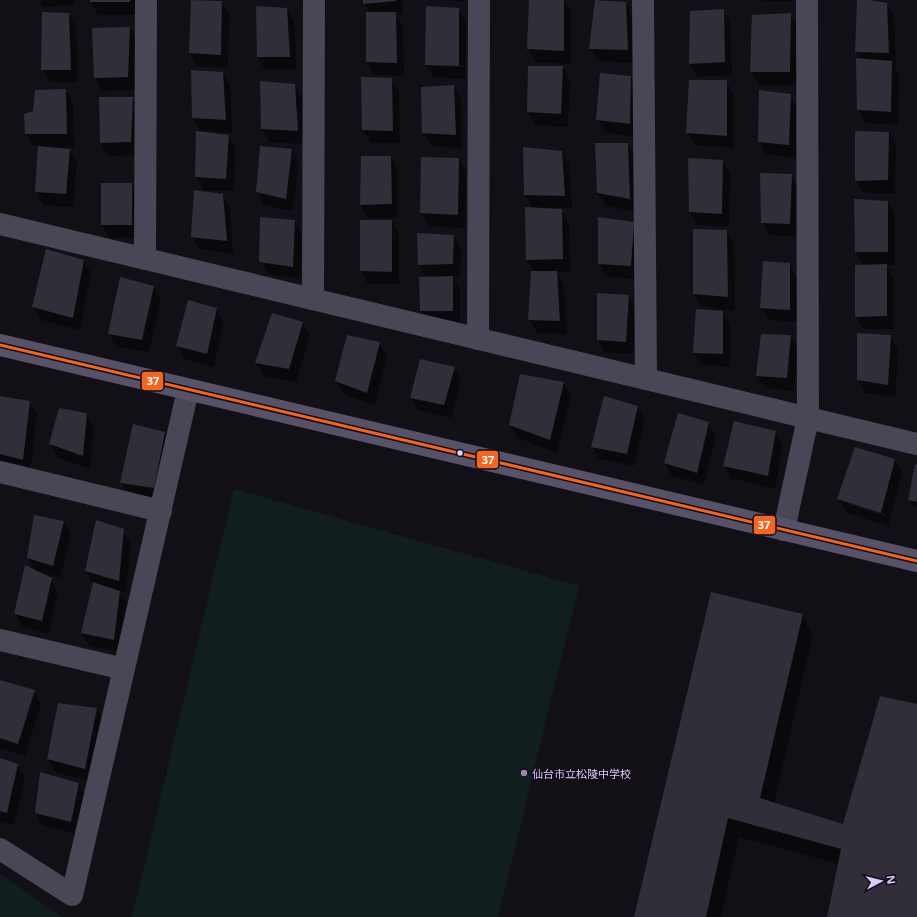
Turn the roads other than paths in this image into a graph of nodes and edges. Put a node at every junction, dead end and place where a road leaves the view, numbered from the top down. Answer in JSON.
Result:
{"nodes":[{"id":1,"x":146,"y":0,"type":"edge"},
{"id":2,"x":314,"y":0,"type":"edge"},
{"id":3,"x":479,"y":0,"type":"edge"},
{"id":4,"x":643,"y":0,"type":"edge"},
{"id":5,"x":807,"y":0,"type":"edge"},
{"id":6,"x":0,"y":224,"type":"edge"},
{"id":7,"x":145,"y":259,"type":"junction"},
{"id":8,"x":313,"y":300,"type":"junction"},
{"id":9,"x":478,"y":339,"type":"junction"},
{"id":10,"x":0,"y":346,"type":"edge"},
{"id":11,"x":646,"y":379,"type":"junction"},
{"id":12,"x":188,"y":390,"type":"junction"},
{"id":13,"x":808,"y":418,"type":"junction"},
{"id":14,"x":917,"y":444,"type":"edge"},
{"id":15,"x":0,"y":472,"type":"edge"},
{"id":16,"x":160,"y":511,"type":"junction"},
{"id":17,"x":784,"y":530,"type":"junction"},
{"id":18,"x":917,"y":561,"type":"edge"},
{"id":19,"x":0,"y":640,"type":"edge"},
{"id":20,"x":124,"y":669,"type":"junction"},
{"id":21,"x":0,"y":849,"type":"edge"}],
"edges":[{"from":1,"to":7,"type":"street"},
{"from":2,"to":8,"type":"street"},
{"from":3,"to":9,"type":"street"},
{"from":4,"to":11,"type":"street"},
{"from":5,"to":13,"type":"street"},
{"from":6,"to":7,"type":"street"},
{"from":7,"to":8,"type":"street"},
{"from":8,"to":9,"type":"street"},
{"from":9,"to":11,"type":"street"},
{"from":10,"to":12,"type":"street"},
{"from":11,"to":13,"type":"street"},
{"from":12,"to":16,"type":"street"},
{"from":12,"to":17,"type":"street"},
{"from":13,"to":14,"type":"street"},
{"from":13,"to":17,"type":"street"},
{"from":15,"to":16,"type":"street"},
{"from":16,"to":20,"type":"street"},
{"from":17,"to":18,"type":"street"},
{"from":19,"to":20,"type":"street"},
{"from":20,"to":21,"type":"street"}]}
